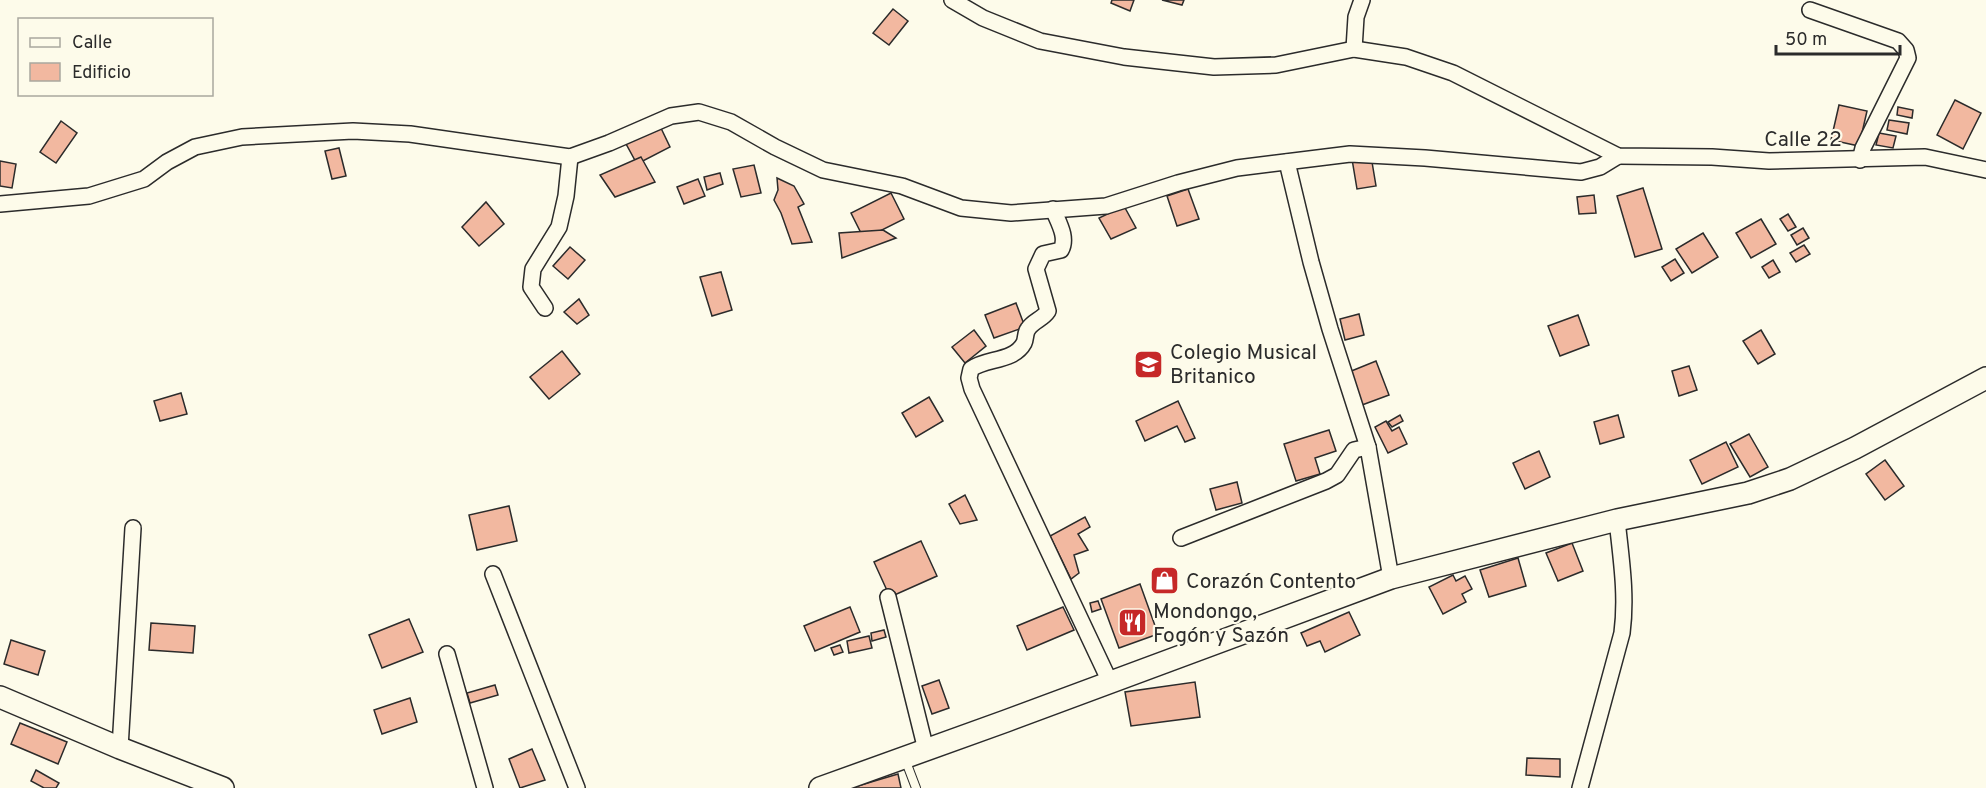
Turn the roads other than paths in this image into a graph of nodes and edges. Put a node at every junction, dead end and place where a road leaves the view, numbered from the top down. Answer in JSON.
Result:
{"nodes":[{"id":1,"x":952,"y":0,"type":"edge"},
{"id":2,"x":1362,"y":0,"type":"edge"},
{"id":3,"x":1810,"y":10,"type":"dead end"},
{"id":4,"x":1354,"y":50,"type":"junction"},
{"id":5,"x":1618,"y":156,"type":"junction"},
{"id":6,"x":570,"y":157,"type":"junction"},
{"id":7,"x":1860,"y":160,"type":"junction"},
{"id":8,"x":1287,"y":162,"type":"junction"},
{"id":9,"x":1986,"y":170,"type":"edge"},
{"id":10,"x":0,"y":204,"type":"edge"},
{"id":11,"x":1053,"y":209,"type":"junction"},
{"id":12,"x":544,"y":308,"type":"dead end"},
{"id":13,"x":1986,"y":378,"type":"edge"},
{"id":14,"x":1368,"y":447,"type":"junction"},
{"id":15,"x":1617,"y":520,"type":"junction"},
{"id":16,"x":133,"y":528,"type":"dead end"},
{"id":17,"x":1181,"y":538,"type":"dead end"},
{"id":18,"x":493,"y":574,"type":"dead end"},
{"id":19,"x":1391,"y":578,"type":"junction"},
{"id":20,"x":888,"y":597,"type":"dead end"},
{"id":21,"x":447,"y":654,"type":"dead end"},
{"id":22,"x":1110,"y":682,"type":"junction"},
{"id":23,"x":0,"y":697,"type":"edge"},
{"id":24,"x":120,"y":748,"type":"junction"},
{"id":25,"x":926,"y":750,"type":"junction"},
{"id":26,"x":905,"y":758,"type":"junction"},
{"id":27,"x":223,"y":788,"type":"edge"},
{"id":28,"x":485,"y":788,"type":"edge"},
{"id":29,"x":577,"y":788,"type":"edge"},
{"id":30,"x":820,"y":788,"type":"edge"},
{"id":31,"x":916,"y":788,"type":"edge"},
{"id":32,"x":1580,"y":788,"type":"edge"}],
"edges":[{"from":1,"to":4,"type":"street"},
{"from":2,"to":4,"type":"street"},
{"from":3,"to":7,"type":"street"},
{"from":4,"to":5,"type":"street"},
{"from":5,"to":7,"type":"street","name":"Calle 22"},
{"from":5,"to":8,"type":"street"},
{"from":6,"to":10,"type":"street"},
{"from":6,"to":11,"type":"street"},
{"from":6,"to":12,"type":"street"},
{"from":7,"to":9,"type":"street","name":"Calle 22"},
{"from":8,"to":11,"type":"street"},
{"from":8,"to":14,"type":"street"},
{"from":11,"to":22,"type":"street"},
{"from":13,"to":15,"type":"street"},
{"from":14,"to":17,"type":"street"},
{"from":14,"to":19,"type":"street"},
{"from":15,"to":19,"type":"street"},
{"from":15,"to":32,"type":"street"},
{"from":16,"to":24,"type":"street"},
{"from":18,"to":29,"type":"street"},
{"from":19,"to":22,"type":"street"},
{"from":20,"to":25,"type":"street"},
{"from":21,"to":28,"type":"street"},
{"from":22,"to":25,"type":"street"},
{"from":23,"to":24,"type":"street"},
{"from":24,"to":27,"type":"street"},
{"from":25,"to":26,"type":"street"},
{"from":26,"to":30,"type":"street"},
{"from":26,"to":31,"type":"lane"}]}
